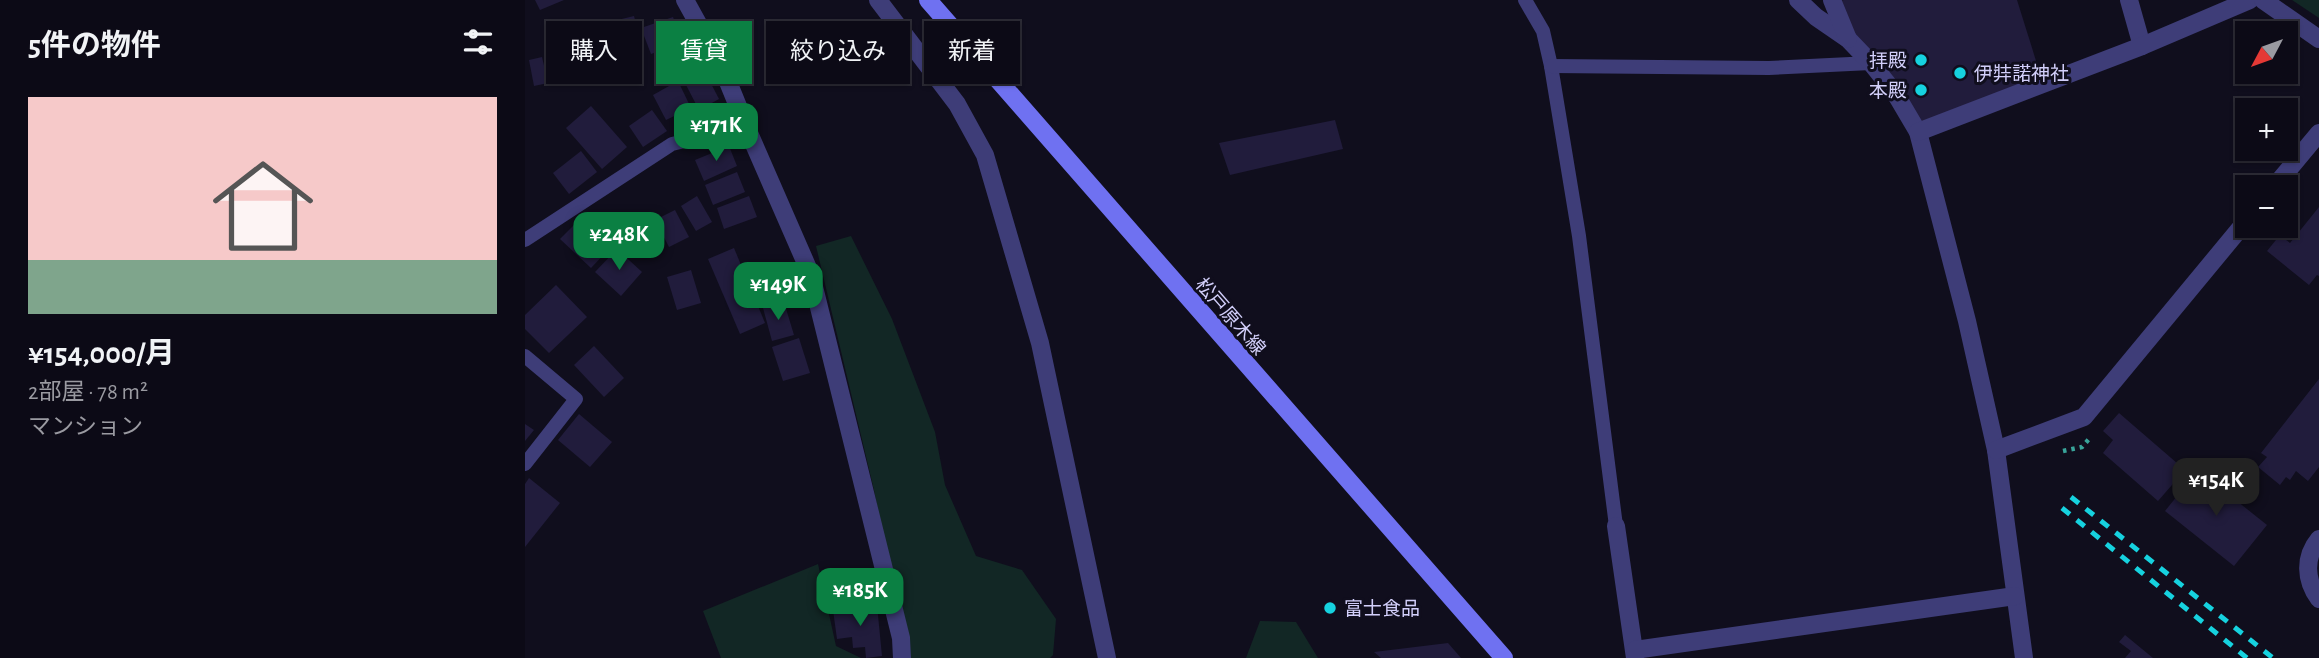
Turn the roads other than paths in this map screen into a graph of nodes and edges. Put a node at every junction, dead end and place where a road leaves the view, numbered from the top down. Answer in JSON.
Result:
{"nodes":[{"id":1,"x":685,"y":0,"type":"edge"},
{"id":2,"x":878,"y":0,"type":"edge"},
{"id":3,"x":928,"y":0,"type":"edge"},
{"id":4,"x":1525,"y":0,"type":"edge"},
{"id":5,"x":1798,"y":0,"type":"edge"},
{"id":6,"x":1832,"y":0,"type":"edge"},
{"id":7,"x":2129,"y":0,"type":"edge"},
{"id":8,"x":2250,"y":0,"type":"edge"},
{"id":9,"x":2263,"y":0,"type":"edge"},
{"id":10,"x":1848,"y":39,"type":"junction"},
{"id":11,"x":2319,"y":39,"type":"edge"},
{"id":12,"x":2141,"y":46,"type":"junction"},
{"id":13,"x":1871,"y":63,"type":"junction"},
{"id":14,"x":1551,"y":65,"type":"junction"},
{"id":15,"x":745,"y":126,"type":"junction"},
{"id":16,"x":1918,"y":132,"type":"junction"},
{"id":17,"x":2319,"y":133,"type":"edge"},
{"id":18,"x":2284,"y":175,"type":"edge"},
{"id":19,"x":2235,"y":235,"type":"edge"},
{"id":20,"x":525,"y":240,"type":"edge"},
{"id":21,"x":525,"y":356,"type":"edge"},
{"id":22,"x":1996,"y":450,"type":"junction"},
{"id":23,"x":525,"y":464,"type":"edge"},
{"id":24,"x":1616,"y":526,"type":"joint"},
{"id":25,"x":2319,"y":539,"type":"edge"},
{"id":26,"x":2015,"y":596,"type":"junction"},
{"id":27,"x":2319,"y":599,"type":"edge"},
{"id":28,"x":1635,"y":654,"type":"edge"},
{"id":29,"x":902,"y":658,"type":"edge"},
{"id":30,"x":1107,"y":658,"type":"edge"},
{"id":31,"x":1504,"y":658,"type":"edge"},
{"id":32,"x":2024,"y":658,"type":"edge"}],
"edges":[{"from":1,"to":15,"type":"street"},
{"from":2,"to":30,"type":"street"},
{"from":3,"to":31,"type":"main road","name":"松戸原木線"},
{"from":4,"to":14,"type":"lane"},
{"from":5,"to":10,"type":"street"},
{"from":6,"to":10,"type":"street"},
{"from":7,"to":12,"type":"street"},
{"from":8,"to":12,"type":"street"},
{"from":9,"to":11,"type":"street"},
{"from":10,"to":13,"type":"street"},
{"from":12,"to":16,"type":"street"},
{"from":13,"to":14,"type":"lane"},
{"from":13,"to":16,"type":"street"},
{"from":14,"to":24,"type":"lane"},
{"from":15,"to":20,"type":"lane"},
{"from":15,"to":29,"type":"street"},
{"from":16,"to":22,"type":"street"},
{"from":17,"to":18,"type":"street"},
{"from":19,"to":22,"type":"street"},
{"from":21,"to":23,"type":"lane"},
{"from":22,"to":26,"type":"street"},
{"from":24,"to":28,"type":"street"},
{"from":25,"to":27,"type":"street"},
{"from":26,"to":28,"type":"street"},
{"from":26,"to":32,"type":"street"}]}
